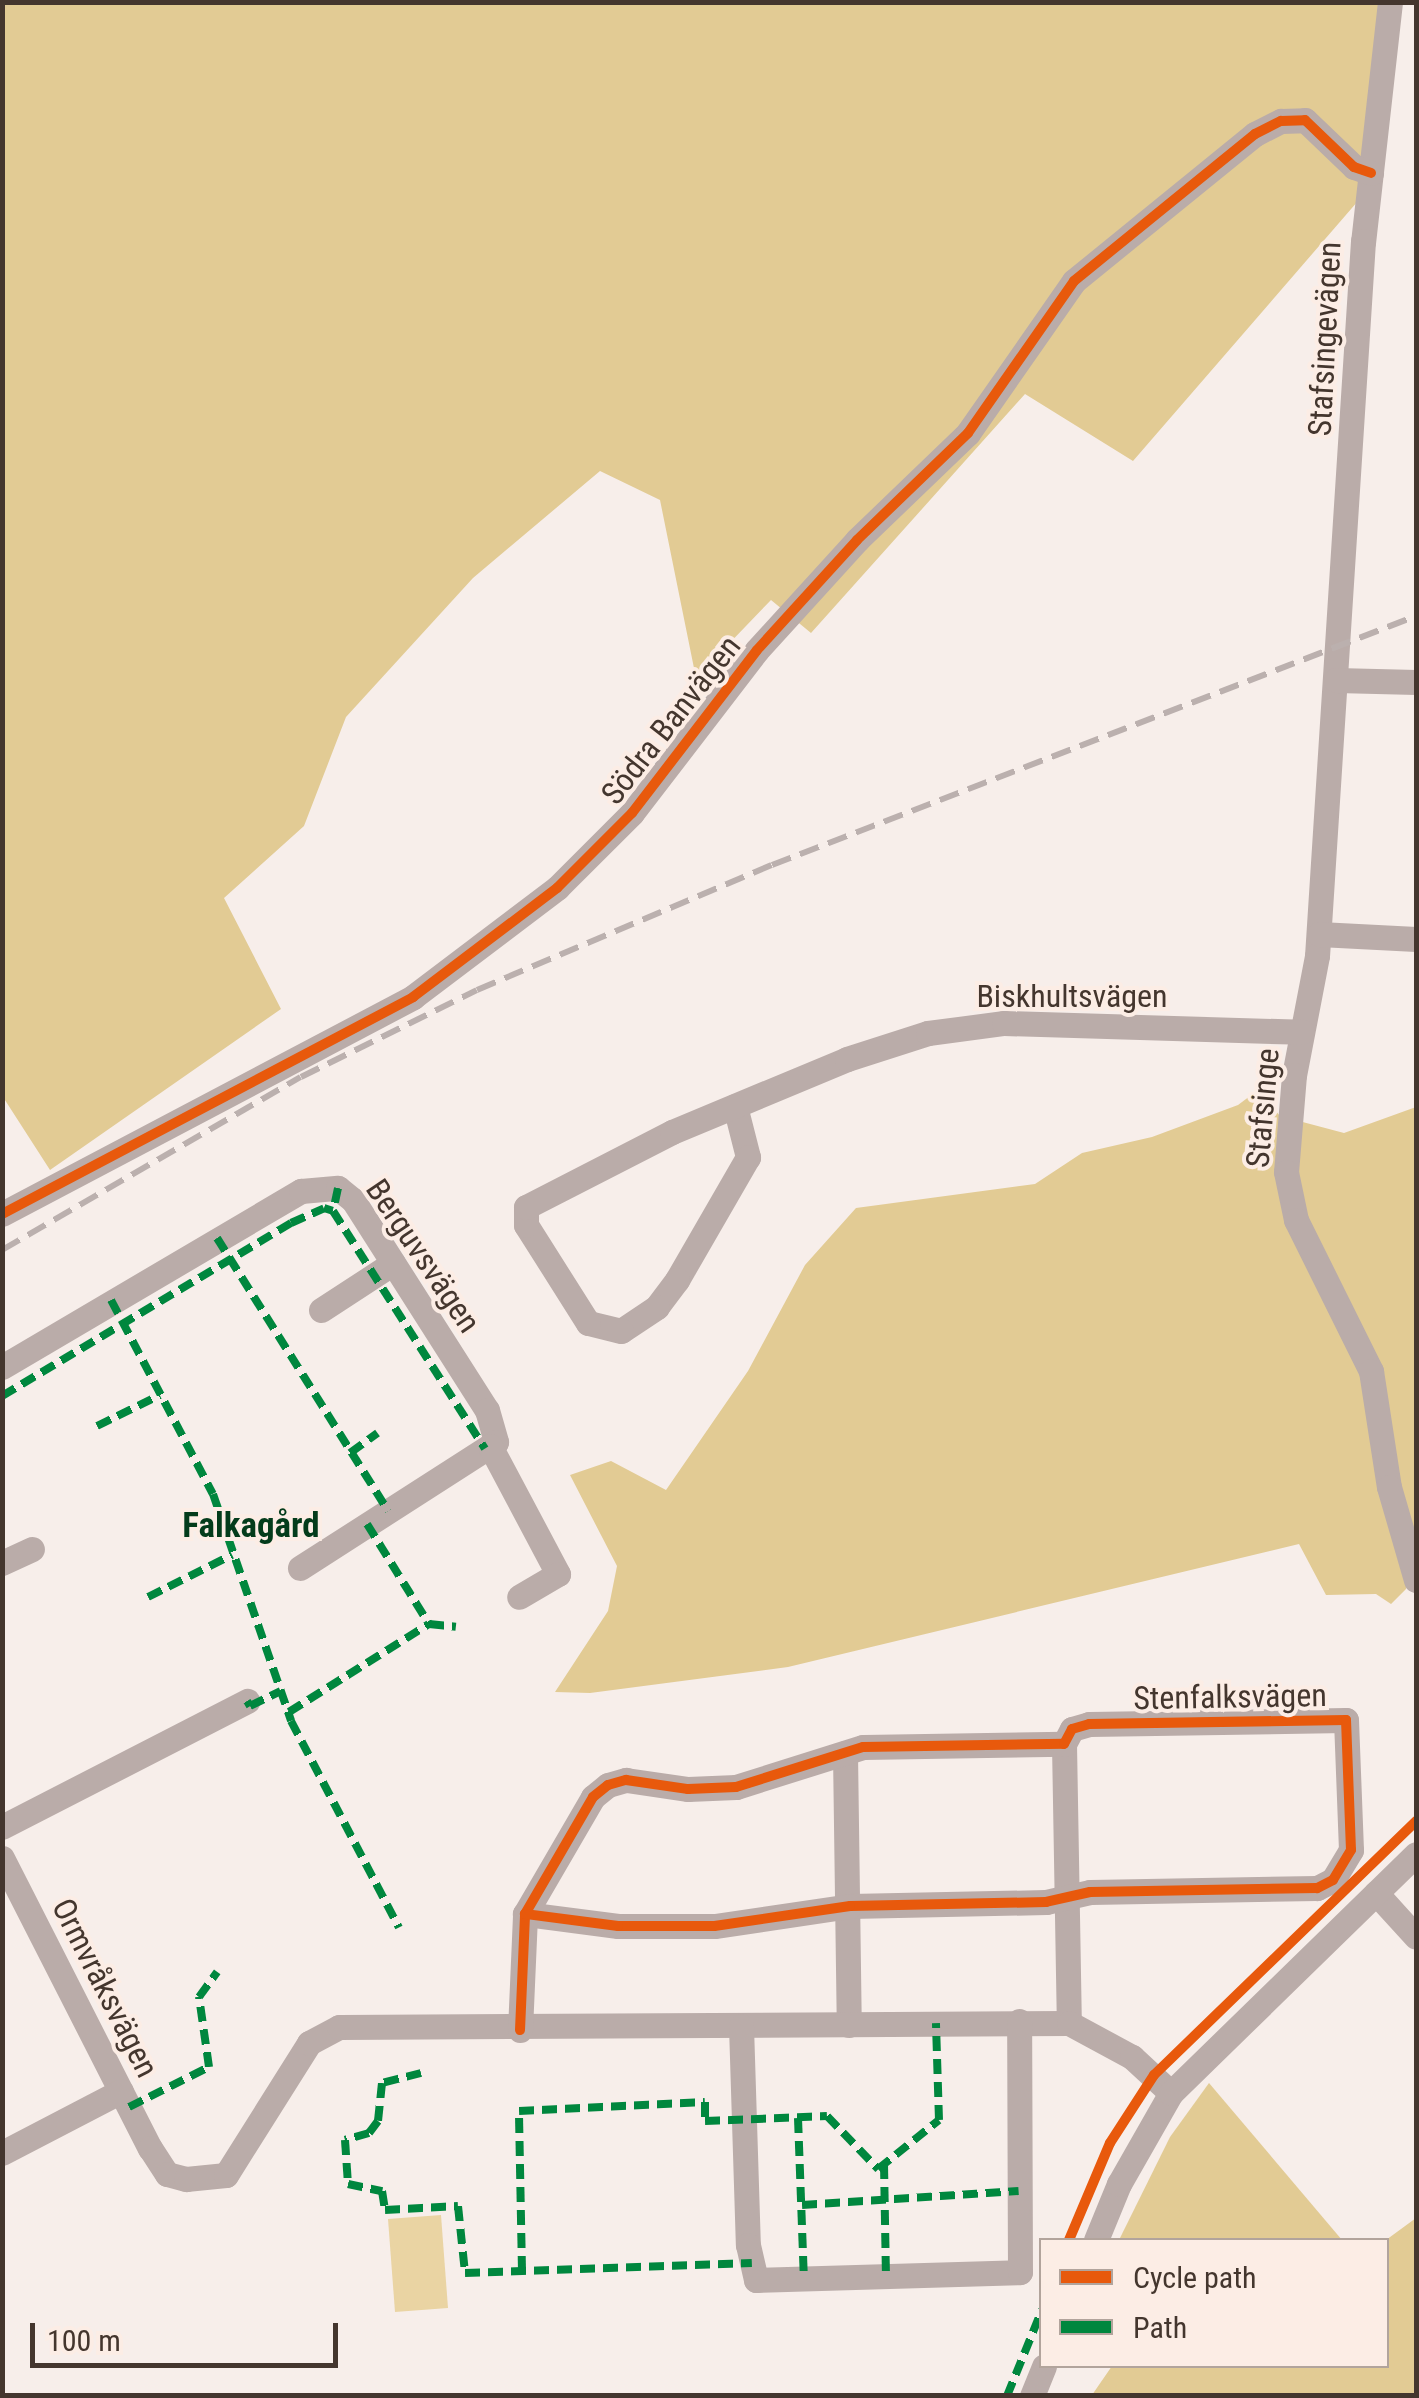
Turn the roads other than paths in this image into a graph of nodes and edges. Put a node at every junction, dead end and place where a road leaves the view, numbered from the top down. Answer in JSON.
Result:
{"nodes":[{"id":1,"x":1390,"y":2,"type":"edge"},
{"id":2,"x":1370,"y":173,"type":"junction"},
{"id":3,"x":1336,"y":680,"type":"junction"},
{"id":4,"x":1416,"y":682,"type":"edge"},
{"id":5,"x":1318,"y":934,"type":"junction"},
{"id":6,"x":1416,"y":940,"type":"edge"},
{"id":7,"x":1302,"y":1032,"type":"junction"},
{"id":8,"x":735,"y":1106,"type":"junction"},
{"id":9,"x":2,"y":1214,"type":"edge"},
{"id":10,"x":393,"y":1263,"type":"junction"},
{"id":11,"x":322,"y":1310,"type":"dead end"},
{"id":12,"x":2,"y":1367,"type":"edge"},
{"id":13,"x":490,"y":1446,"type":"junction"},
{"id":14,"x":32,"y":1548,"type":"dead end"},
{"id":15,"x":2,"y":1562,"type":"edge"},
{"id":16,"x":300,"y":1568,"type":"dead end"},
{"id":17,"x":1416,"y":1580,"type":"edge"},
{"id":18,"x":518,"y":1597,"type":"dead end"},
{"id":19,"x":247,"y":1701,"type":"dead end"},
{"id":20,"x":1064,"y":1744,"type":"junction"},
{"id":21,"x":845,"y":1753,"type":"junction"},
{"id":22,"x":2,"y":1827,"type":"edge"},
{"id":23,"x":1416,"y":1854,"type":"edge"},
{"id":24,"x":2,"y":1858,"type":"edge"},
{"id":25,"x":1376,"y":1893,"type":"junction"},
{"id":26,"x":1070,"y":1898,"type":"junction"},
{"id":27,"x":850,"y":1906,"type":"junction"},
{"id":28,"x":524,"y":1914,"type":"junction"},
{"id":29,"x":1416,"y":1937,"type":"edge"},
{"id":30,"x":1018,"y":2021,"type":"junction"},
{"id":31,"x":1070,"y":2023,"type":"junction"},
{"id":32,"x":849,"y":2024,"type":"junction"},
{"id":33,"x":741,"y":2026,"type":"junction"},
{"id":34,"x":520,"y":2030,"type":"junction"},
{"id":35,"x":121,"y":2091,"type":"junction"},
{"id":36,"x":1171,"y":2093,"type":"junction"},
{"id":37,"x":2,"y":2153,"type":"edge"},
{"id":38,"x":1097,"y":2238,"type":"edge"},
{"id":39,"x":1043,"y":2368,"type":"edge"},
{"id":40,"x":1032,"y":2396,"type":"edge"}],
"edges":[{"from":1,"to":2,"type":"street","name":"Stafsingevägen"},
{"from":2,"to":3,"type":"street","name":"Stafsingevägen"},
{"from":2,"to":9,"type":"street","name":"Södra Banvägen"},
{"from":3,"to":4,"type":"street"},
{"from":3,"to":5,"type":"street","name":"Stafsinge"},
{"from":5,"to":6,"type":"street"},
{"from":5,"to":7,"type":"street","name":"Stafsinge"},
{"from":7,"to":8,"type":"street","name":"Biskhultsvägen"},
{"from":7,"to":17,"type":"street","name":"Stafsinge"},
{"from":8,"to":8,"type":"street","name":"Biskhultsvägen"},
{"from":10,"to":11,"type":"street"},
{"from":10,"to":12,"type":"street","name":"Berguvsvägen"},
{"from":10,"to":13,"type":"street","name":"Berguvsvägen"},
{"from":13,"to":16,"type":"street"},
{"from":13,"to":18,"type":"street","name":"Berguvsvägen"},
{"from":14,"to":15,"type":"street"},
{"from":19,"to":22,"type":"street"},
{"from":20,"to":21,"type":"street","name":"Stenfalksvägen"},
{"from":20,"to":26,"type":"street"},
{"from":20,"to":26,"type":"street","name":"Stenfalksvägen"},
{"from":21,"to":27,"type":"street"},
{"from":21,"to":28,"type":"street","name":"Stenfalksvägen"},
{"from":23,"to":25,"type":"street"},
{"from":24,"to":35,"type":"street","name":"Ormvråksvägen"},
{"from":25,"to":29,"type":"street"},
{"from":25,"to":36,"type":"street"},
{"from":26,"to":27,"type":"street","name":"Stenfalksvägen"},
{"from":26,"to":31,"type":"street"},
{"from":27,"to":28,"type":"street","name":"Stenfalksvägen"},
{"from":27,"to":32,"type":"street"},
{"from":28,"to":34,"type":"street","name":"Stenfalksvägen"},
{"from":30,"to":31,"type":"street"},
{"from":30,"to":32,"type":"street"},
{"from":30,"to":33,"type":"street"},
{"from":31,"to":36,"type":"street"},
{"from":32,"to":33,"type":"street"},
{"from":33,"to":34,"type":"street"},
{"from":34,"to":35,"type":"street","name":"Ormvråksvägen"},
{"from":35,"to":37,"type":"street"},
{"from":36,"to":38,"type":"street"},
{"from":39,"to":40,"type":"street"}]}
